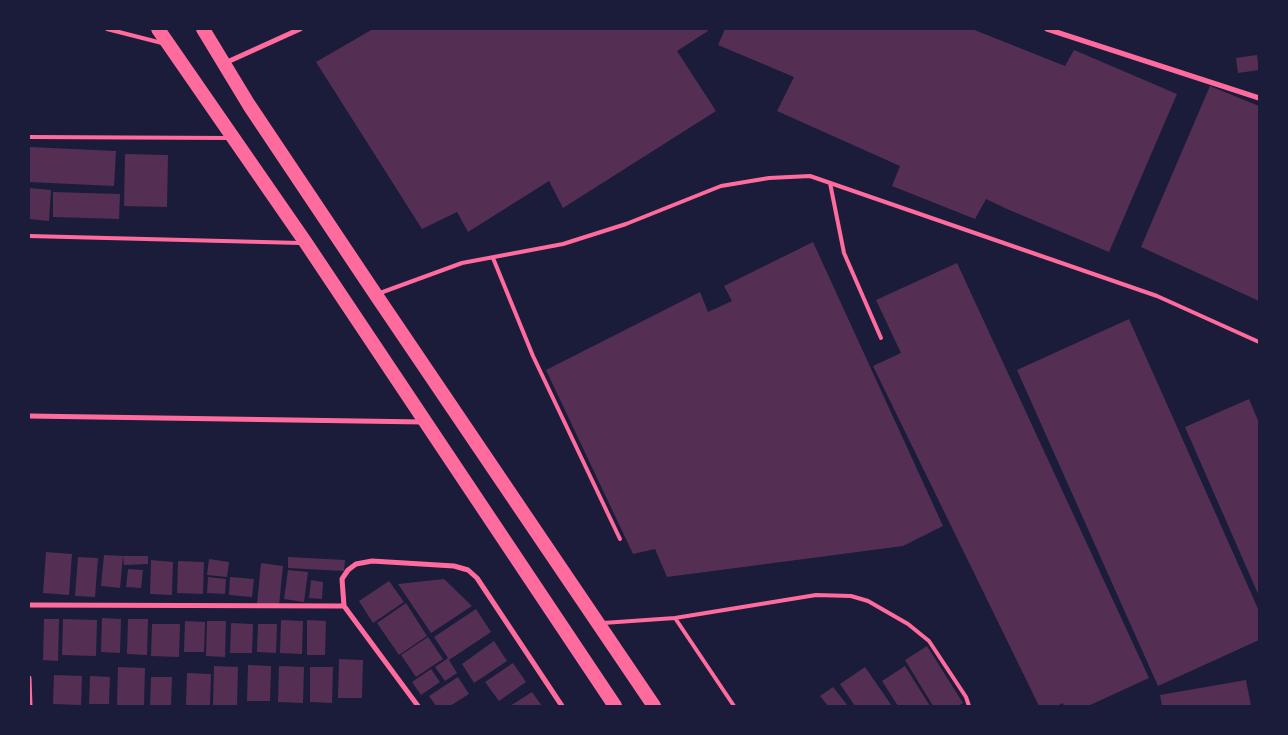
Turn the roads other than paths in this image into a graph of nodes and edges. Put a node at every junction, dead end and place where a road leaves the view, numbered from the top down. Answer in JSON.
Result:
{"nodes":[{"id":1,"x":107,"y":29,"type":"edge"},
{"id":2,"x":158,"y":29,"type":"edge"},
{"id":3,"x":204,"y":29,"type":"edge"},
{"id":4,"x":300,"y":29,"type":"edge"},
{"id":5,"x":1047,"y":29,"type":"edge"},
{"id":6,"x":169,"y":45,"type":"junction"},
{"id":7,"x":224,"y":63,"type":"junction"},
{"id":8,"x":1259,"y":98,"type":"edge"},
{"id":9,"x":29,"y":137,"type":"edge"},
{"id":10,"x":234,"y":139,"type":"junction"},
{"id":11,"x":830,"y":183,"type":"junction"},
{"id":12,"x":29,"y":236,"type":"edge"},
{"id":13,"x":306,"y":243,"type":"junction"},
{"id":14,"x":493,"y":258,"type":"junction"},
{"id":15,"x":376,"y":295,"type":"junction"},
{"id":16,"x":881,"y":338,"type":"dead end"},
{"id":17,"x":1259,"y":342,"type":"edge"},
{"id":18,"x":29,"y":416,"type":"edge"},
{"id":19,"x":424,"y":422,"type":"junction"},
{"id":20,"x":620,"y":539,"type":"dead end"},
{"id":21,"x":29,"y":606,"type":"edge"},
{"id":22,"x":344,"y":606,"type":"junction"},
{"id":23,"x":674,"y":618,"type":"junction"},
{"id":24,"x":598,"y":624,"type":"junction"},
{"id":25,"x":29,"y":678,"type":"edge"},
{"id":26,"x":30,"y":706,"type":"edge"},
{"id":27,"x":418,"y":706,"type":"edge"},
{"id":28,"x":562,"y":706,"type":"edge"},
{"id":29,"x":615,"y":706,"type":"edge"},
{"id":30,"x":654,"y":706,"type":"edge"},
{"id":31,"x":734,"y":706,"type":"edge"},
{"id":32,"x":969,"y":706,"type":"edge"}],
"edges":[{"from":1,"to":6,"type":"lane"},
{"from":2,"to":6,"type":"highway"},
{"from":3,"to":7,"type":"highway"},
{"from":4,"to":7,"type":"street"},
{"from":5,"to":8,"type":"street"},
{"from":6,"to":10,"type":"highway"},
{"from":7,"to":15,"type":"highway"},
{"from":9,"to":10,"type":"lane"},
{"from":10,"to":13,"type":"highway"},
{"from":11,"to":14,"type":"lane"},
{"from":11,"to":16,"type":"lane"},
{"from":11,"to":17,"type":"lane"},
{"from":12,"to":13,"type":"lane"},
{"from":13,"to":19,"type":"highway"},
{"from":14,"to":15,"type":"lane"},
{"from":14,"to":20,"type":"lane"},
{"from":15,"to":24,"type":"highway"},
{"from":18,"to":19,"type":"street"},
{"from":19,"to":29,"type":"highway"},
{"from":21,"to":22,"type":"street"},
{"from":22,"to":27,"type":"street"},
{"from":22,"to":28,"type":"street"},
{"from":23,"to":24,"type":"lane"},
{"from":23,"to":31,"type":"lane"},
{"from":23,"to":32,"type":"lane"},
{"from":24,"to":30,"type":"highway"},
{"from":25,"to":26,"type":"street"}]}
